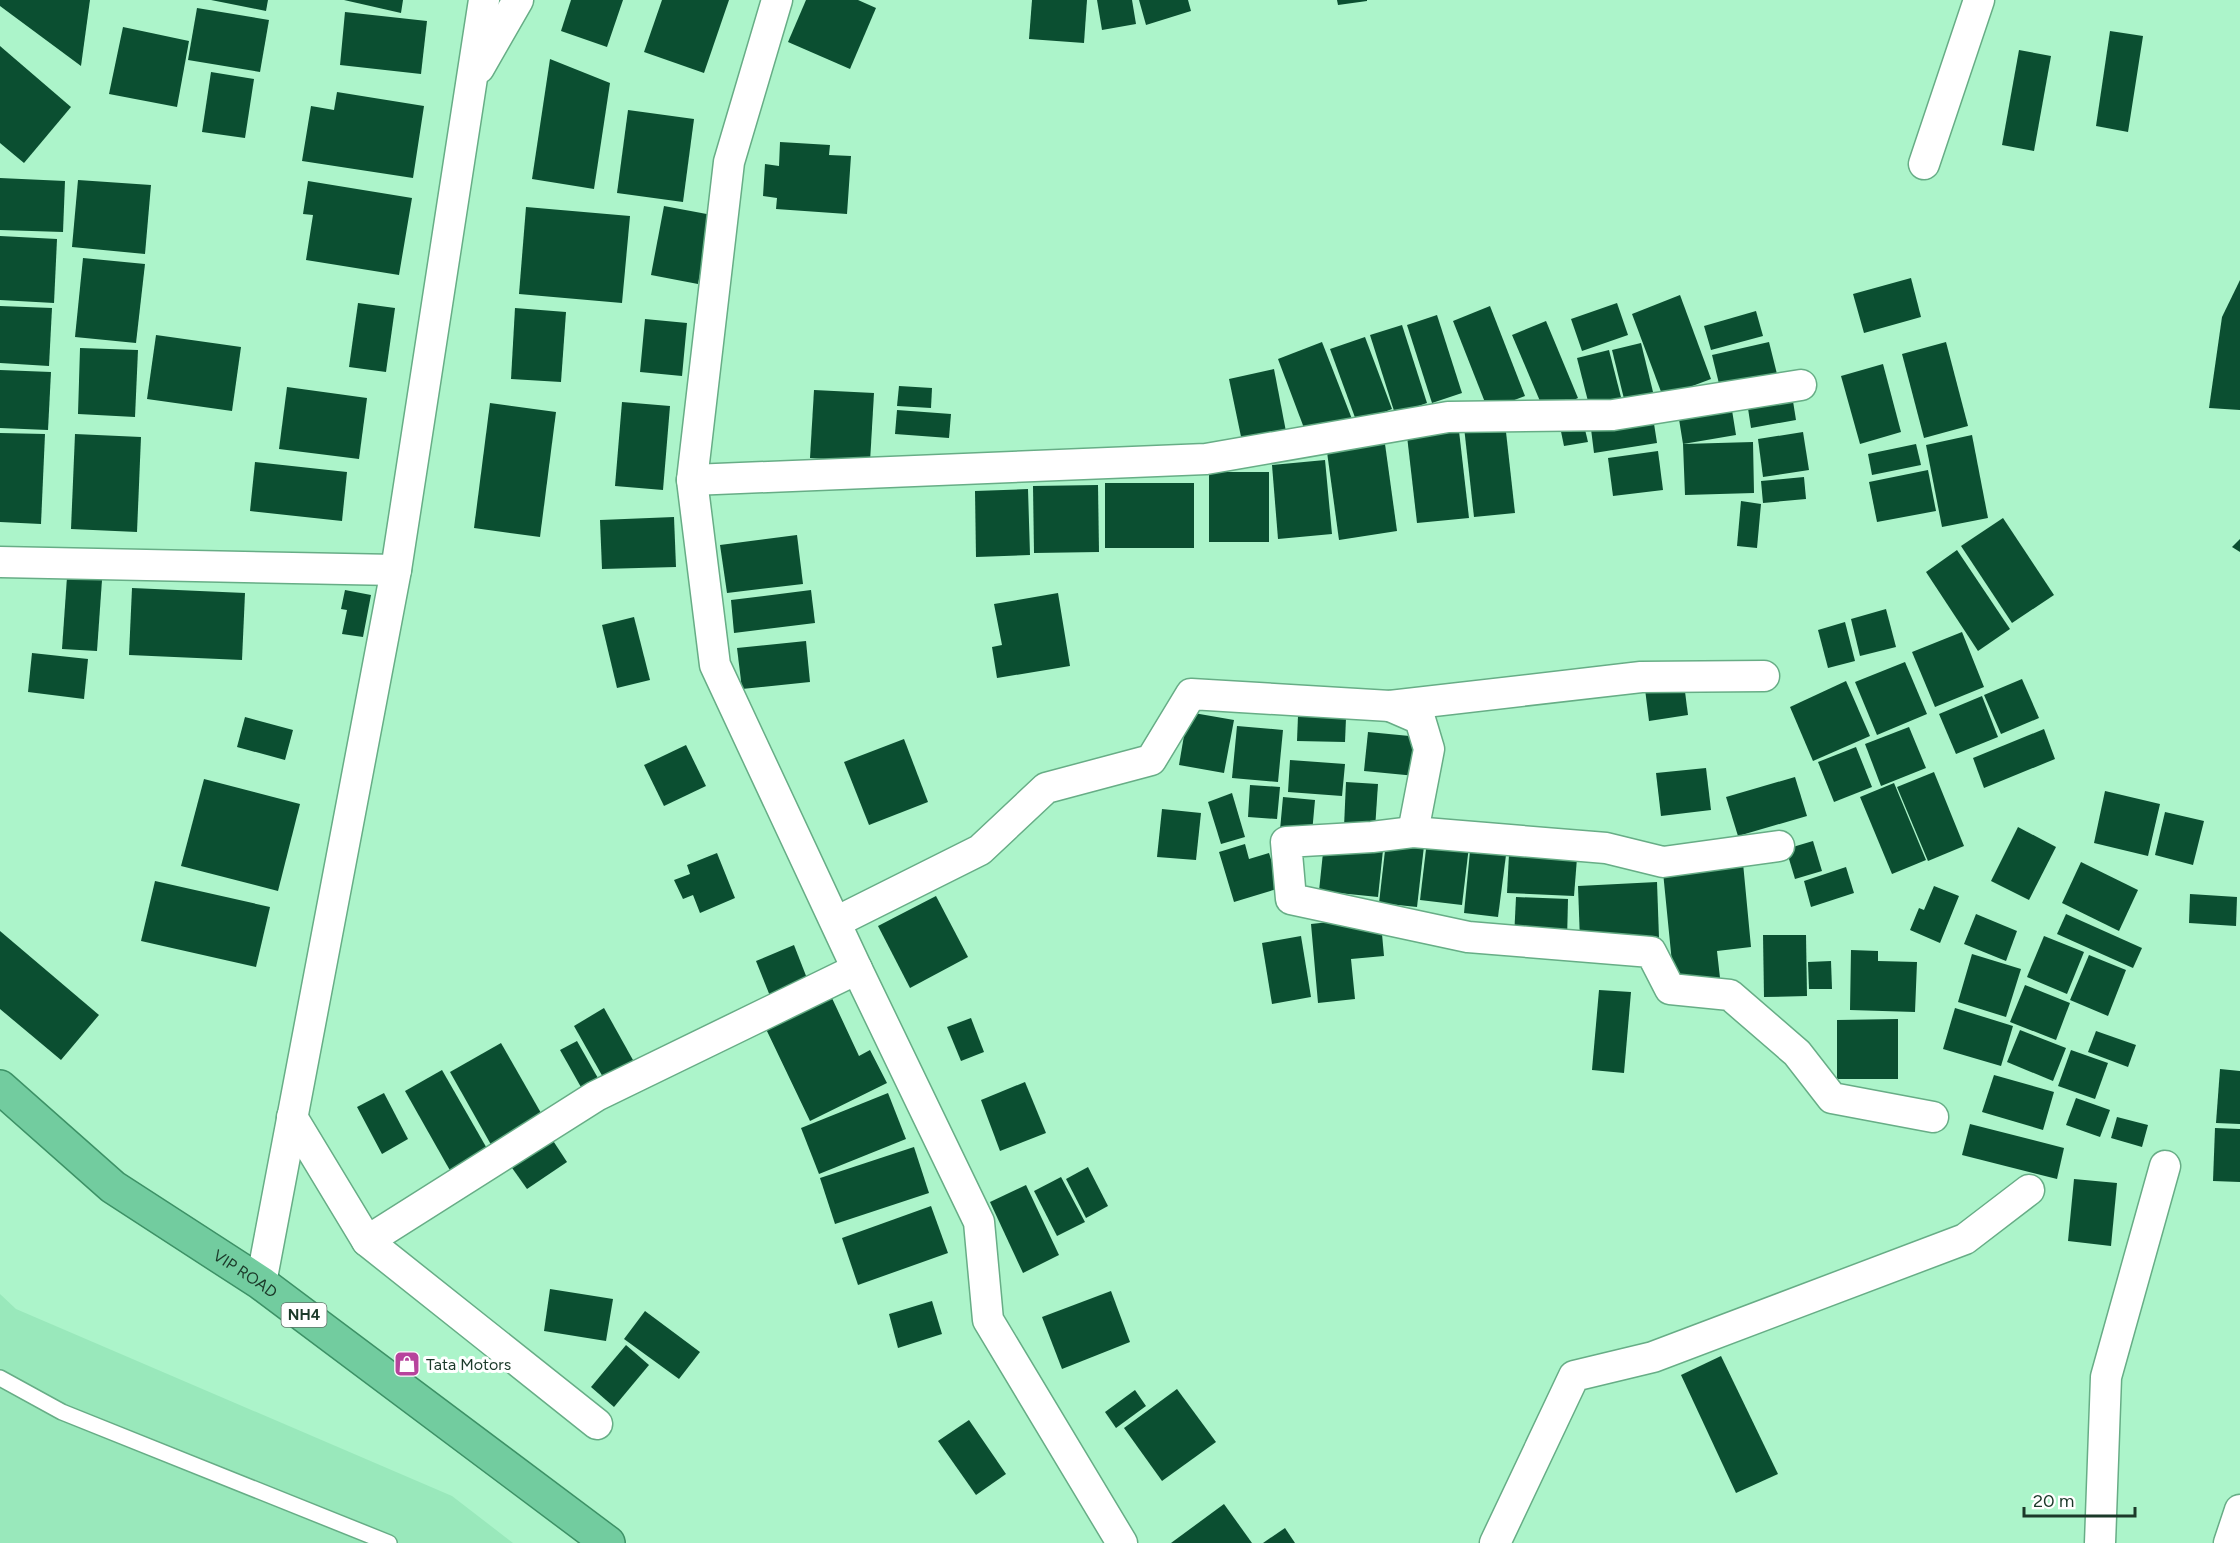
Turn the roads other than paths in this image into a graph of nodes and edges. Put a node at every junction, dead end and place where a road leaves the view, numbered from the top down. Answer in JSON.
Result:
{"nodes":[{"id":1,"x":484,"y":0,"type":"edge"},
{"id":2,"x":518,"y":0,"type":"edge"},
{"id":3,"x":777,"y":0,"type":"edge"},
{"id":4,"x":1979,"y":0,"type":"edge"},
{"id":5,"x":471,"y":82,"type":"junction"},
{"id":6,"x":1924,"y":164,"type":"dead end"},
{"id":7,"x":1801,"y":385,"type":"dead end"},
{"id":8,"x":692,"y":480,"type":"junction"},
{"id":9,"x":0,"y":562,"type":"edge"},
{"id":10,"x":396,"y":570,"type":"junction"},
{"id":11,"x":1764,"y":676,"type":"dead end"},
{"id":12,"x":1390,"y":706,"type":"junction"},
{"id":13,"x":1413,"y":832,"type":"junction"},
{"id":14,"x":1779,"y":846,"type":"dead end"},
{"id":15,"x":836,"y":922,"type":"junction"},
{"id":16,"x":857,"y":969,"type":"junction"},
{"id":17,"x":0,"y":1087,"type":"edge"},
{"id":18,"x":292,"y":1116,"type":"junction"},
{"id":19,"x":1933,"y":1117,"type":"dead end"},
{"id":20,"x":2165,"y":1166,"type":"dead end"},
{"id":21,"x":2029,"y":1190,"type":"dead end"},
{"id":22,"x":367,"y":1241,"type":"junction"},
{"id":23,"x":261,"y":1283,"type":"junction"},
{"id":24,"x":0,"y":1378,"type":"edge"},
{"id":25,"x":597,"y":1424,"type":"dead end"},
{"id":26,"x":2240,"y":1510,"type":"edge"},
{"id":27,"x":389,"y":1543,"type":"edge"},
{"id":28,"x":608,"y":1543,"type":"edge"},
{"id":29,"x":1122,"y":1543,"type":"edge"},
{"id":30,"x":1495,"y":1543,"type":"edge"},
{"id":31,"x":2100,"y":1543,"type":"edge"},
{"id":32,"x":2229,"y":1543,"type":"edge"}],
"edges":[{"from":1,"to":5,"type":"street"},
{"from":2,"to":5,"type":"street"},
{"from":3,"to":8,"type":"street"},
{"from":4,"to":6,"type":"street"},
{"from":5,"to":10,"type":"street"},
{"from":7,"to":8,"type":"street"},
{"from":8,"to":15,"type":"street"},
{"from":9,"to":10,"type":"street"},
{"from":10,"to":18,"type":"street"},
{"from":11,"to":12,"type":"street"},
{"from":12,"to":13,"type":"street"},
{"from":12,"to":15,"type":"street"},
{"from":13,"to":14,"type":"street"},
{"from":13,"to":19,"type":"street"},
{"from":15,"to":16,"type":"street"},
{"from":16,"to":22,"type":"street"},
{"from":16,"to":29,"type":"street"},
{"from":17,"to":23,"type":"highway","name":"VIP ROAD","number":"NH4"},
{"from":18,"to":22,"type":"street"},
{"from":18,"to":23,"type":"street"},
{"from":20,"to":31,"type":"street"},
{"from":21,"to":30,"type":"street"},
{"from":22,"to":25,"type":"street"},
{"from":23,"to":28,"type":"highway","name":"VIP ROAD","number":"NH4"},
{"from":24,"to":27,"type":"lane"},
{"from":26,"to":32,"type":"street"}]}
